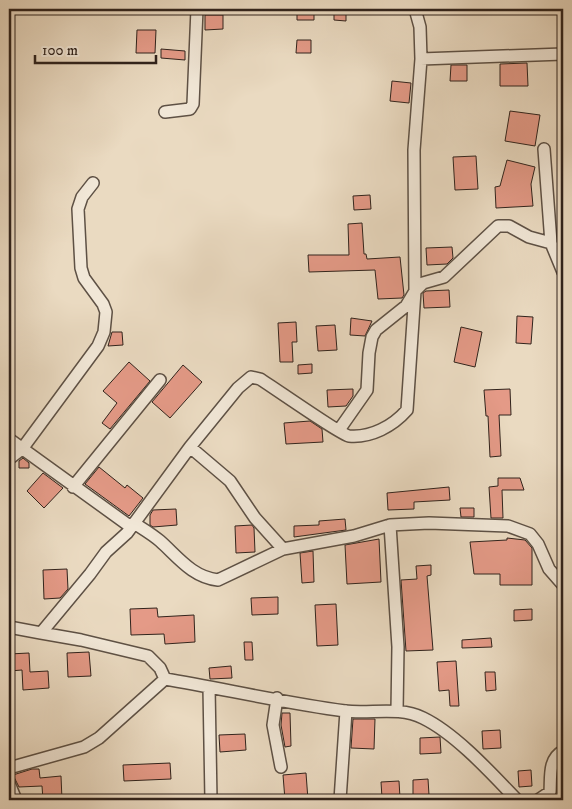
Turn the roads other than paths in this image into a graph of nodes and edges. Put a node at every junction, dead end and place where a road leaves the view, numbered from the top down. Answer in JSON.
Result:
{"nodes":[{"id":1,"x":197,"y":9,"type":"edge"},
{"id":2,"x":416,"y":9,"type":"edge"},
{"id":3,"x":563,"y":54,"type":"edge"},
{"id":4,"x":421,"y":59,"type":"junction"},
{"id":5,"x":165,"y":112,"type":"dead end"},
{"id":6,"x":544,"y":149,"type":"dead end"},
{"id":7,"x":93,"y":183,"type":"dead end"},
{"id":8,"x":551,"y":243,"type":"junction"},
{"id":9,"x":563,"y":272,"type":"edge"},
{"id":10,"x":415,"y":291,"type":"junction"},
{"id":11,"x":160,"y":380,"type":"dead end"},
{"id":12,"x":339,"y":430,"type":"junction"},
{"id":13,"x":9,"y":439,"type":"edge"},
{"id":14,"x":190,"y":447,"type":"junction"},
{"id":15,"x":22,"y":449,"type":"junction"},
{"id":16,"x":9,"y":459,"type":"edge"},
{"id":17,"x":73,"y":487,"type":"junction"},
{"id":18,"x":133,"y":525,"type":"junction"},
{"id":19,"x":390,"y":526,"type":"junction"},
{"id":20,"x":283,"y":549,"type":"junction"},
{"id":21,"x":563,"y":585,"type":"edge"},
{"id":22,"x":9,"y":627,"type":"edge"},
{"id":23,"x":41,"y":633,"type":"junction"},
{"id":24,"x":165,"y":679,"type":"junction"},
{"id":25,"x":209,"y":687,"type":"junction"},
{"id":26,"x":277,"y":698,"type":"junction"},
{"id":27,"x":346,"y":711,"type":"junction"},
{"id":28,"x":398,"y":711,"type":"junction"},
{"id":29,"x":563,"y":751,"type":"edge"},
{"id":30,"x":281,"y":767,"type":"dead end"},
{"id":31,"x":9,"y":768,"type":"edge"},
{"id":32,"x":9,"y":783,"type":"edge"},
{"id":33,"x":550,"y":796,"type":"edge"},
{"id":34,"x":16,"y":800,"type":"edge"},
{"id":35,"x":211,"y":800,"type":"edge"},
{"id":36,"x":340,"y":800,"type":"edge"},
{"id":37,"x":517,"y":800,"type":"edge"},
{"id":38,"x":538,"y":800,"type":"edge"}],
"edges":[{"from":1,"to":5,"type":"street"},
{"from":2,"to":4,"type":"street"},
{"from":3,"to":4,"type":"street"},
{"from":4,"to":10,"type":"street"},
{"from":6,"to":8,"type":"street"},
{"from":7,"to":15,"type":"street"},
{"from":8,"to":9,"type":"street"},
{"from":8,"to":10,"type":"street"},
{"from":10,"to":12,"type":"street"},
{"from":10,"to":12,"type":"street"},
{"from":11,"to":17,"type":"street"},
{"from":12,"to":14,"type":"street"},
{"from":13,"to":15,"type":"street"},
{"from":14,"to":18,"type":"street"},
{"from":14,"to":20,"type":"street"},
{"from":15,"to":16,"type":"street"},
{"from":15,"to":17,"type":"street"},
{"from":17,"to":18,"type":"street"},
{"from":18,"to":20,"type":"street"},
{"from":18,"to":23,"type":"street"},
{"from":19,"to":20,"type":"street"},
{"from":19,"to":21,"type":"street"},
{"from":19,"to":28,"type":"street"},
{"from":22,"to":23,"type":"street"},
{"from":23,"to":24,"type":"street"},
{"from":24,"to":25,"type":"street"},
{"from":24,"to":31,"type":"street"},
{"from":25,"to":26,"type":"street"},
{"from":25,"to":35,"type":"street"},
{"from":26,"to":27,"type":"street"},
{"from":26,"to":30,"type":"street"},
{"from":27,"to":28,"type":"street"},
{"from":27,"to":36,"type":"street"},
{"from":28,"to":37,"type":"street"},
{"from":29,"to":33,"type":"street"},
{"from":32,"to":34,"type":"street"},
{"from":33,"to":38,"type":"street"}]}
